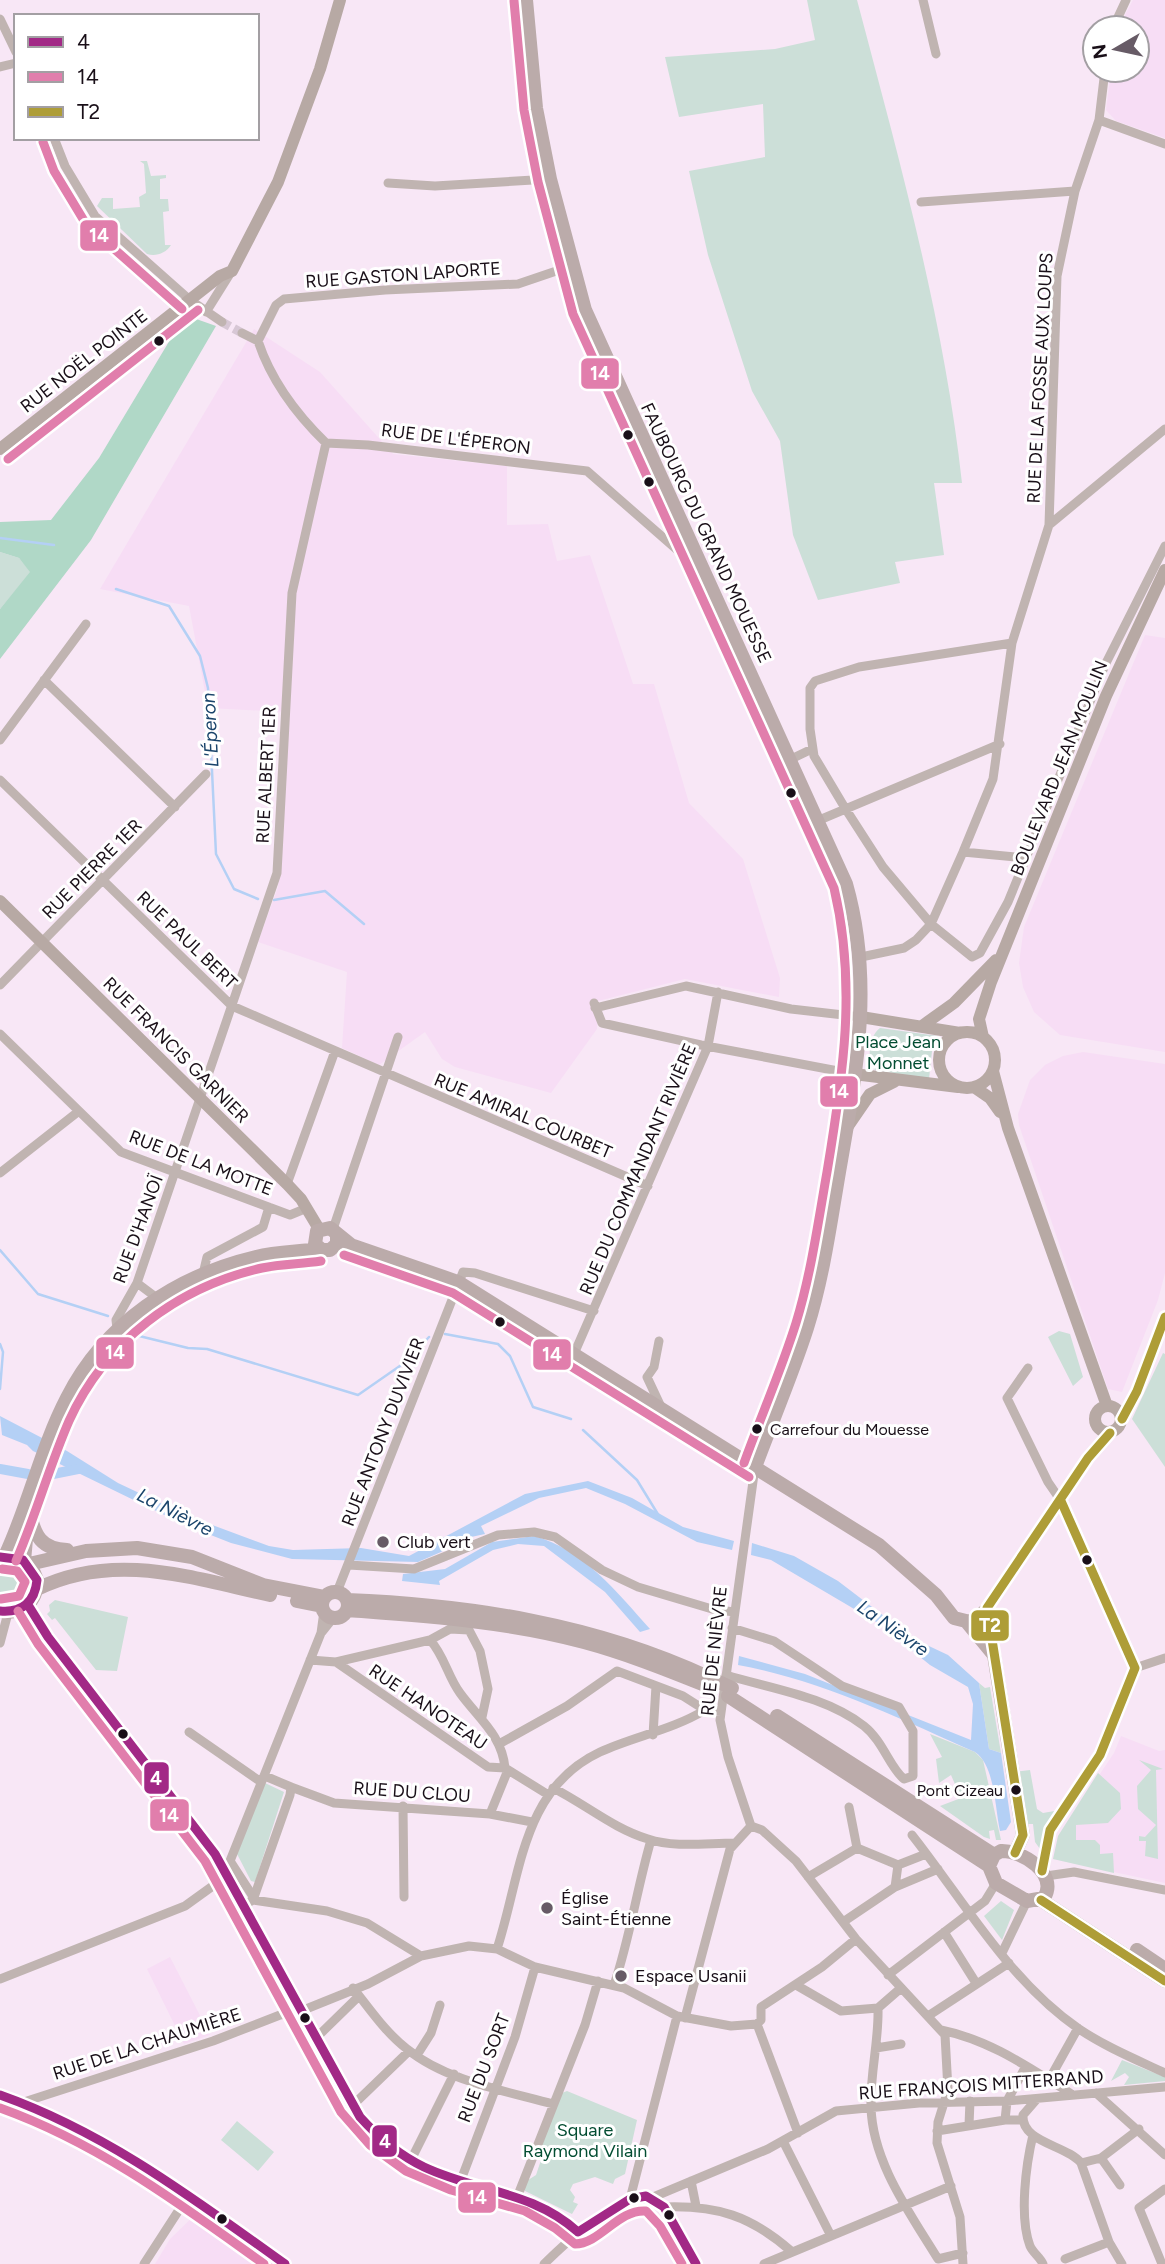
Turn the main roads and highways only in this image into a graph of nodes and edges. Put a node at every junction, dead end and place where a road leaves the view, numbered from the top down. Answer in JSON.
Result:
{"nodes":[{"id":1,"x":340,"y":0,"type":"edge"},
{"id":2,"x":526,"y":0,"type":"edge"},
{"id":3,"x":0,"y":449,"type":"edge"},
{"id":4,"x":1165,"y":570,"type":"edge"},
{"id":5,"x":0,"y":901,"type":"edge"},
{"id":6,"x":1003,"y":952,"type":"junction"},
{"id":7,"x":991,"y":982,"type":"junction"},
{"id":8,"x":861,"y":1017,"type":"junction"},
{"id":9,"x":922,"y":1026,"type":"junction"},
{"id":10,"x":962,"y":1032,"type":"junction"},
{"id":11,"x":983,"y":1037,"type":"junction"},
{"id":12,"x":993,"y":1071,"type":"junction"},
{"id":13,"x":854,"y":1074,"type":"junction"},
{"id":14,"x":897,"y":1081,"type":"junction"},
{"id":15,"x":970,"y":1087,"type":"junction"},
{"id":16,"x":847,"y":1127,"type":"junction"},
{"id":17,"x":1008,"y":1128,"type":"junction"},
{"id":18,"x":326,"y":1238,"type":"junction"},
{"id":19,"x":1165,"y":1317,"type":"edge"},
{"id":20,"x":1111,"y":1411,"type":"junction"},
{"id":21,"x":1097,"y":1427,"type":"junction"},
{"id":22,"x":1110,"y":1433,"type":"junction"},
{"id":23,"x":1088,"y":1458,"type":"junction"},
{"id":24,"x":755,"y":1467,"type":"junction"},
{"id":25,"x":33,"y":1486,"type":"junction"},
{"id":26,"x":1060,"y":1501,"type":"junction"},
{"id":27,"x":29,"y":1512,"type":"junction"},
{"id":28,"x":1048,"y":1520,"type":"junction"},
{"id":29,"x":1071,"y":1525,"type":"junction"},
{"id":30,"x":86,"y":1550,"type":"junction"},
{"id":31,"x":2,"y":1557,"type":"edge"},
{"id":32,"x":27,"y":1562,"type":"junction"},
{"id":33,"x":37,"y":1589,"type":"junction"},
{"id":34,"x":334,"y":1605,"type":"junction"},
{"id":35,"x":987,"y":1608,"type":"junction"},
{"id":36,"x":4,"y":1612,"type":"edge"},
{"id":37,"x":966,"y":1622,"type":"junction"},
{"id":38,"x":994,"y":1655,"type":"junction"},
{"id":39,"x":1015,"y":1853,"type":"junction"},
{"id":40,"x":992,"y":1861,"type":"junction"},
{"id":41,"x":1044,"y":1874,"type":"junction"},
{"id":42,"x":1038,"y":1898,"type":"junction"},
{"id":43,"x":1165,"y":1969,"type":"edge"},
{"id":44,"x":1165,"y":1981,"type":"edge"}],
"edges":[{"from":1,"to":3,"type":"main road","name":"RUE NOËL POINTE"},
{"from":2,"to":8,"type":"main road","name":"FAUBOURG DU GRAND MOUESSE"},
{"from":4,"to":6,"type":"main road","name":"BOULEVARD JEAN MOULIN"},
{"from":5,"to":18,"type":"main road","name":"RUE FRANCIS GARNIER"},
{"from":6,"to":7,"type":"main road","name":"BOULEVARD JEAN MOULIN"},
{"from":6,"to":9,"type":"main road"},
{"from":7,"to":10,"type":"main road"},
{"from":7,"to":11,"type":"main road"},
{"from":8,"to":9,"type":"main road"},
{"from":8,"to":13,"type":"main road","name":"FAUBOURG DU GRAND MOUESSE"},
{"from":9,"to":10,"type":"main road"},
{"from":10,"to":11,"type":"main road"},
{"from":10,"to":15,"type":"main road"},
{"from":11,"to":12,"type":"main road"},
{"from":12,"to":15,"type":"main road"},
{"from":12,"to":17,"type":"main road"},
{"from":13,"to":14,"type":"main road"},
{"from":13,"to":16,"type":"main road","name":"FAUBOURG DU GRAND MOUESSE"},
{"from":14,"to":15,"type":"main road"},
{"from":14,"to":16,"type":"main road"},
{"from":15,"to":17,"type":"main road"},
{"from":16,"to":24,"type":"main road","name":"FAUBOURG DU GRAND MOUESSE"},
{"from":17,"to":20,"type":"main road"},
{"from":18,"to":24,"type":"main road"},
{"from":18,"to":25,"type":"main road"},
{"from":19,"to":20,"type":"main road"},
{"from":20,"to":21,"type":"main road"},
{"from":20,"to":22,"type":"main road"},
{"from":21,"to":22,"type":"main road"},
{"from":21,"to":23,"type":"main road"},
{"from":22,"to":23,"type":"main road"},
{"from":23,"to":26,"type":"main road"},
{"from":24,"to":37,"type":"main road"},
{"from":25,"to":27,"type":"main road"},
{"from":25,"to":31,"type":"main road"},
{"from":26,"to":28,"type":"main road"},
{"from":26,"to":29,"type":"main road"},
{"from":27,"to":30,"type":"main road"},
{"from":27,"to":32,"type":"main road"},
{"from":28,"to":29,"type":"main road"},
{"from":28,"to":35,"type":"main road"},
{"from":29,"to":41,"type":"main road"},
{"from":30,"to":32,"type":"main road"},
{"from":30,"to":34,"type":"main road"},
{"from":31,"to":32,"type":"main road"},
{"from":32,"to":33,"type":"main road"},
{"from":33,"to":34,"type":"main road"},
{"from":33,"to":36,"type":"main road"},
{"from":34,"to":40,"type":"main road"},
{"from":35,"to":37,"type":"main road"},
{"from":35,"to":38,"type":"main road"},
{"from":37,"to":38,"type":"main road"},
{"from":38,"to":39,"type":"main road"},
{"from":39,"to":40,"type":"main road"},
{"from":39,"to":41,"type":"main road"},
{"from":40,"to":42,"type":"main road"},
{"from":41,"to":42,"type":"main road"},
{"from":42,"to":43,"type":"main road"},
{"from":42,"to":44,"type":"main road"}]}
